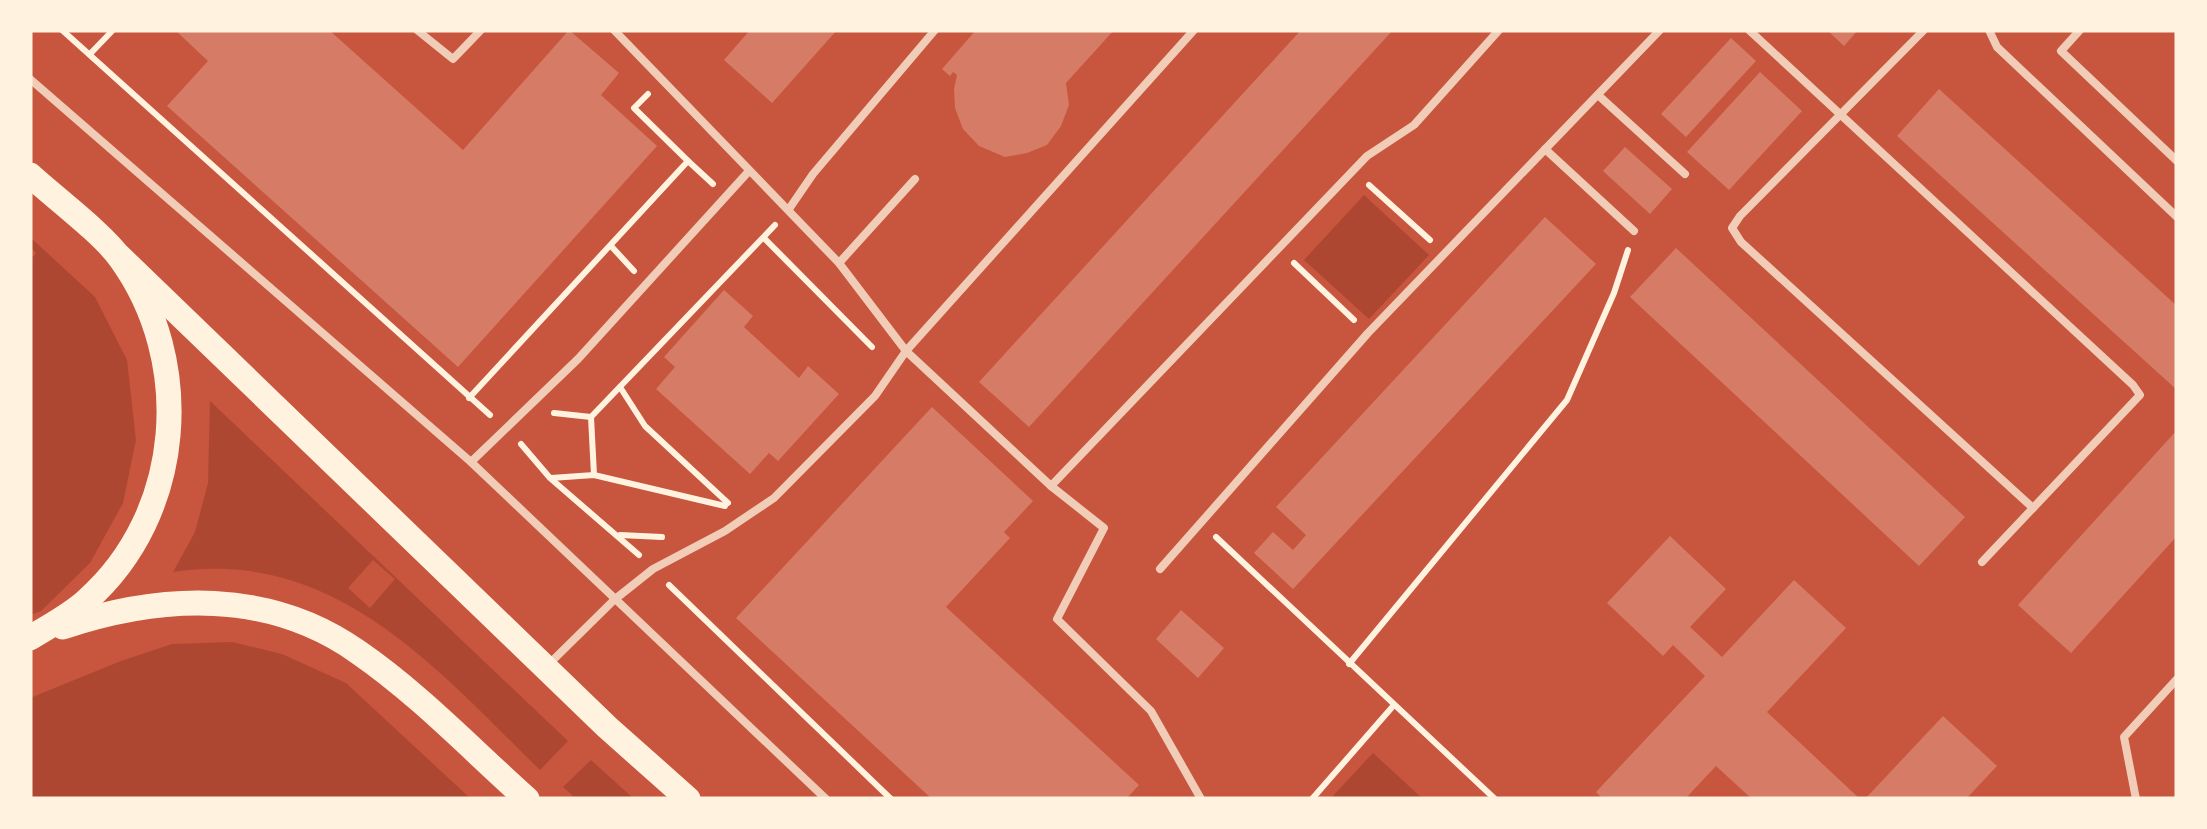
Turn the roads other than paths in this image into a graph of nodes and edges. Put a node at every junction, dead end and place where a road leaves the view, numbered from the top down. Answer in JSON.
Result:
{"nodes":[{"id":1,"x":418,"y":30,"type":"edge"},
{"id":2,"x":481,"y":30,"type":"edge"},
{"id":3,"x":614,"y":30,"type":"edge"},
{"id":4,"x":936,"y":30,"type":"edge"},
{"id":5,"x":1194,"y":30,"type":"edge"},
{"id":6,"x":1499,"y":30,"type":"edge"},
{"id":7,"x":1660,"y":30,"type":"edge"},
{"id":8,"x":1749,"y":30,"type":"edge"},
{"id":9,"x":1924,"y":30,"type":"edge"},
{"id":10,"x":1988,"y":30,"type":"edge"},
{"id":11,"x":2080,"y":30,"type":"edge"},
{"id":12,"x":30,"y":79,"type":"edge"},
{"id":13,"x":1598,"y":95,"type":"junction"},
{"id":14,"x":1843,"y":114,"type":"junction"},
{"id":15,"x":1545,"y":149,"type":"junction"},
{"id":16,"x":2177,"y":161,"type":"edge"},
{"id":17,"x":749,"y":171,"type":"junction"},
{"id":18,"x":1686,"y":174,"type":"dead end"},
{"id":19,"x":30,"y":175,"type":"edge"},
{"id":20,"x":915,"y":179,"type":"dead end"},
{"id":21,"x":789,"y":209,"type":"junction"},
{"id":22,"x":2177,"y":216,"type":"edge"},
{"id":23,"x":1634,"y":231,"type":"road end"},
{"id":24,"x":119,"y":256,"type":"junction"},
{"id":25,"x":840,"y":263,"type":"junction"},
{"id":26,"x":906,"y":351,"type":"junction"},
{"id":27,"x":471,"y":462,"type":"junction"},
{"id":28,"x":1051,"y":486,"type":"junction"},
{"id":29,"x":2033,"y":508,"type":"junction"},
{"id":30,"x":1982,"y":562,"type":"dead end"},
{"id":31,"x":1160,"y":569,"type":"dead end"},
{"id":32,"x":614,"y":600,"type":"junction"},
{"id":33,"x":30,"y":638,"type":"edge"},
{"id":34,"x":546,"y":668,"type":"junction"},
{"id":35,"x":2177,"y":679,"type":"edge"},
{"id":36,"x":527,"y":799,"type":"edge"},
{"id":37,"x":688,"y":799,"type":"edge"},
{"id":38,"x":826,"y":799,"type":"edge"},
{"id":39,"x":1201,"y":799,"type":"edge"},
{"id":40,"x":2136,"y":799,"type":"edge"}],
"edges":[{"from":1,"to":2,"type":"lane"},
{"from":3,"to":17,"type":"lane"},
{"from":4,"to":21,"type":"lane"},
{"from":5,"to":26,"type":"lane"},
{"from":6,"to":28,"type":"lane"},
{"from":7,"to":13,"type":"lane"},
{"from":8,"to":14,"type":"lane"},
{"from":9,"to":14,"type":"lane"},
{"from":10,"to":22,"type":"lane"},
{"from":11,"to":16,"type":"lane"},
{"from":12,"to":27,"type":"lane"},
{"from":13,"to":15,"type":"lane"},
{"from":13,"to":18,"type":"lane"},
{"from":14,"to":29,"type":"lane"},
{"from":14,"to":29,"type":"lane"},
{"from":15,"to":23,"type":"lane"},
{"from":15,"to":31,"type":"lane"},
{"from":17,"to":21,"type":"lane"},
{"from":17,"to":27,"type":"lane"},
{"from":19,"to":24,"type":"main road"},
{"from":20,"to":25,"type":"lane"},
{"from":21,"to":25,"type":"lane"},
{"from":24,"to":33,"type":"main road"},
{"from":24,"to":34,"type":"main road"},
{"from":25,"to":26,"type":"lane"},
{"from":26,"to":28,"type":"lane"},
{"from":26,"to":32,"type":"lane"},
{"from":27,"to":32,"type":"lane"},
{"from":28,"to":39,"type":"lane"},
{"from":29,"to":30,"type":"lane"},
{"from":32,"to":34,"type":"lane"},
{"from":32,"to":38,"type":"lane"},
{"from":33,"to":36,"type":"main road"},
{"from":34,"to":37,"type":"main road"},
{"from":35,"to":40,"type":"lane"}]}
